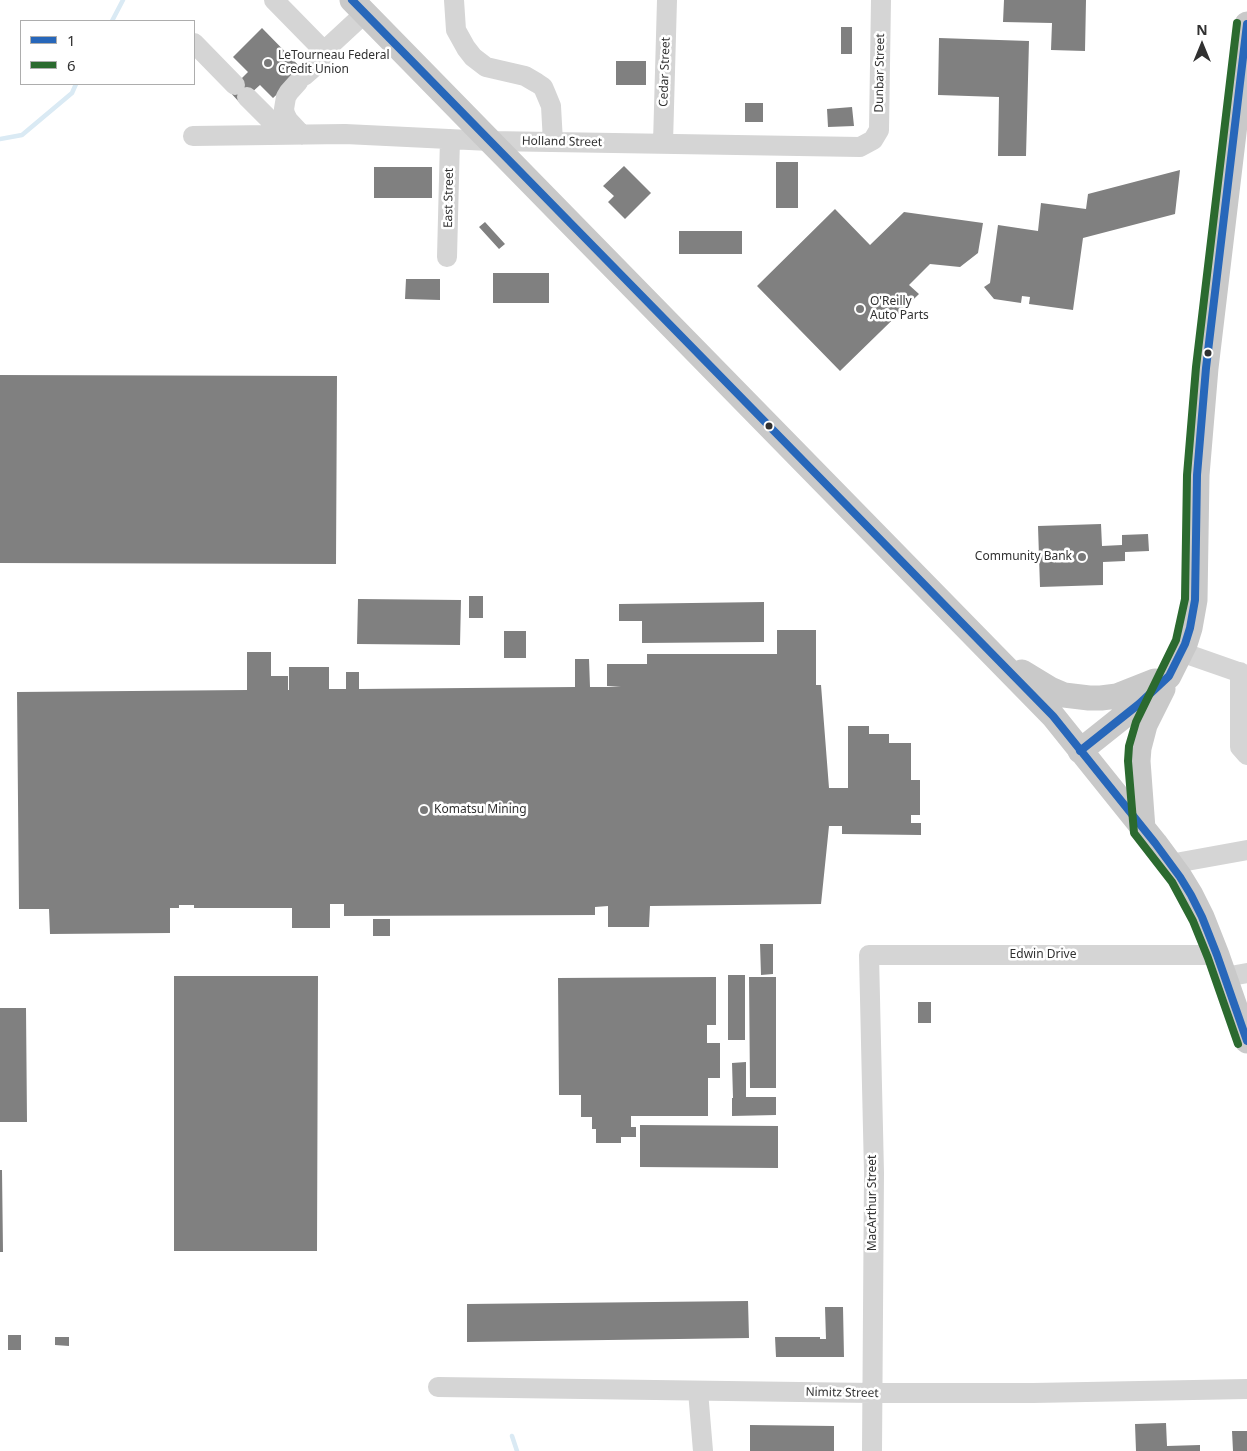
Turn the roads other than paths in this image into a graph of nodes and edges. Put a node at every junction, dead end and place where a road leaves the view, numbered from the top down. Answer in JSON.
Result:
{"nodes":[{"id":1,"x":274,"y":0,"type":"edge"},
{"id":2,"x":454,"y":0,"type":"edge"},
{"id":3,"x":667,"y":0,"type":"edge"},
{"id":4,"x":881,"y":0,"type":"edge"},
{"id":5,"x":358,"y":7,"type":"edge"},
{"id":6,"x":1247,"y":24,"type":"edge"},
{"id":7,"x":195,"y":44,"type":"edge"},
{"id":8,"x":324,"y":51,"type":"junction"},
{"id":9,"x":294,"y":135,"type":"junction"},
{"id":10,"x":193,"y":136,"type":"dead end"},
{"id":11,"x":450,"y":139,"type":"junction"},
{"id":12,"x":490,"y":141,"type":"junction"},
{"id":13,"x":553,"y":142,"type":"junction"},
{"id":14,"x":663,"y":143,"type":"junction"},
{"id":15,"x":870,"y":143,"type":"joint"},
{"id":16,"x":447,"y":257,"type":"dead end"},
{"id":17,"x":1181,"y":652,"type":"junction"},
{"id":18,"x":994,"y":656,"type":"junction"},
{"id":19,"x":1244,"y":674,"type":"edge"},
{"id":20,"x":1169,"y":676,"type":"junction"},
{"id":21,"x":1080,"y":751,"type":"junction"},
{"id":22,"x":1247,"y":755,"type":"edge"},
{"id":23,"x":1143,"y":829,"type":"junction"},
{"id":24,"x":1247,"y":850,"type":"edge"},
{"id":25,"x":1170,"y":864,"type":"junction"},
{"id":26,"x":869,"y":955,"type":"joint"},
{"id":27,"x":1230,"y":968,"type":"edge"},
{"id":28,"x":1247,"y":1041,"type":"edge"},
{"id":29,"x":438,"y":1387,"type":"dead end"},
{"id":30,"x":1247,"y":1389,"type":"edge"},
{"id":31,"x":698,"y":1391,"type":"junction"},
{"id":32,"x":872,"y":1393,"type":"junction"},
{"id":33,"x":703,"y":1451,"type":"edge"},
{"id":34,"x":872,"y":1451,"type":"edge"}],
"edges":[{"from":1,"to":8,"type":"street"},
{"from":2,"to":13,"type":"street"},
{"from":3,"to":14,"type":"street","name":"Cedar Street"},
{"from":4,"to":15,"type":"street","name":"Dunbar Street"},
{"from":5,"to":8,"type":"street"},
{"from":5,"to":12,"type":"main road"},
{"from":6,"to":17,"type":"main road"},
{"from":7,"to":9,"type":"street"},
{"from":8,"to":9,"type":"street"},
{"from":9,"to":10,"type":"street","name":"Holland Street"},
{"from":9,"to":11,"type":"street","name":"Holland Street"},
{"from":11,"to":12,"type":"street","name":"Holland Street"},
{"from":11,"to":16,"type":"street","name":"East Street"},
{"from":12,"to":13,"type":"street","name":"Holland Street"},
{"from":12,"to":18,"type":"main road"},
{"from":13,"to":14,"type":"street","name":"Holland Street"},
{"from":14,"to":15,"type":"street","name":"Holland Street"},
{"from":17,"to":19,"type":"street"},
{"from":17,"to":20,"type":"main road"},
{"from":18,"to":20,"type":"main road"},
{"from":18,"to":21,"type":"main road"},
{"from":19,"to":22,"type":"street"},
{"from":20,"to":21,"type":"main road"},
{"from":20,"to":23,"type":"main road"},
{"from":21,"to":23,"type":"main road"},
{"from":23,"to":25,"type":"main road"},
{"from":24,"to":25,"type":"street"},
{"from":25,"to":27,"type":"main road"},
{"from":26,"to":27,"type":"street","name":"Edwin Drive"},
{"from":26,"to":32,"type":"street","name":"MacArthur Street"},
{"from":27,"to":28,"type":"main road"},
{"from":29,"to":31,"type":"street","name":"Nimitz Street"},
{"from":30,"to":32,"type":"street","name":"Nimitz Street"},
{"from":31,"to":32,"type":"street","name":"Nimitz Street"},
{"from":31,"to":33,"type":"street"},
{"from":32,"to":34,"type":"street","name":"MacArthur Street"}]}
